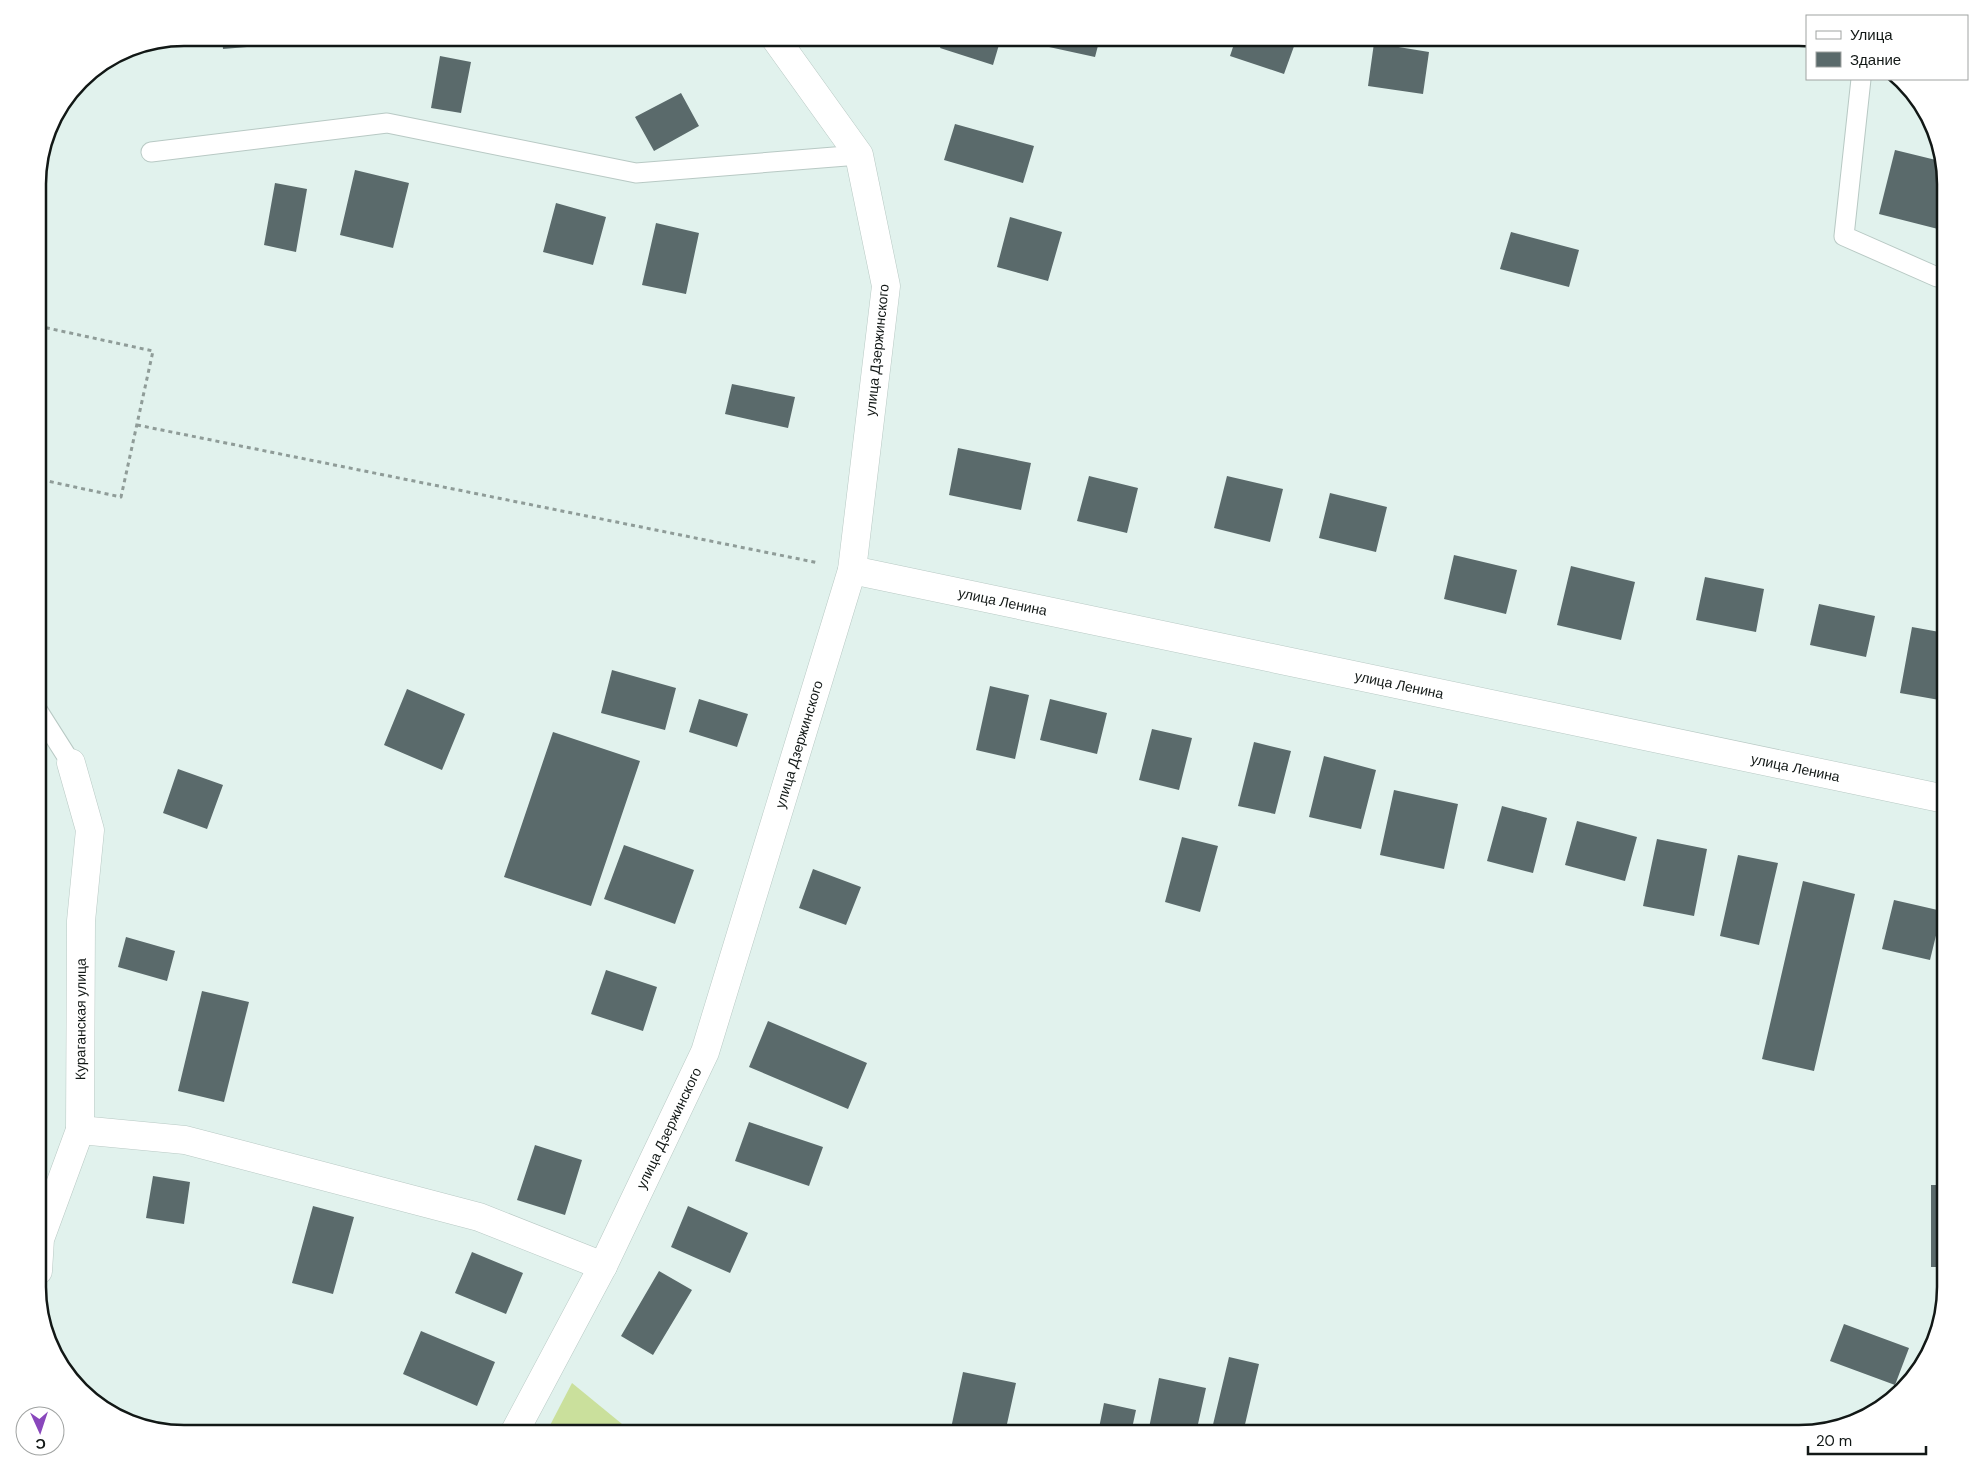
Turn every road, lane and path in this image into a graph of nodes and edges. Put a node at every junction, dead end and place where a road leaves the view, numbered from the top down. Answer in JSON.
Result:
{"nodes":[{"id":1,"x":781,"y":46,"type":"edge"},
{"id":2,"x":1861,"y":80,"type":"edge"},
{"id":3,"x":151,"y":152,"type":"dead end"},
{"id":4,"x":860,"y":155,"type":"junction"},
{"id":5,"x":1937,"y":277,"type":"edge"},
{"id":6,"x":47,"y":328,"type":"edge"},
{"id":7,"x":137,"y":425,"type":"junction"},
{"id":8,"x":47,"y":481,"type":"edge"},
{"id":9,"x":852,"y":570,"type":"junction"},
{"id":10,"x":47,"y":725,"type":"edge"},
{"id":11,"x":71,"y":763,"type":"joint"},
{"id":12,"x":1937,"y":797,"type":"edge"},
{"id":13,"x":80,"y":1130,"type":"junction"},
{"id":14,"x":47,"y":1219,"type":"edge"},
{"id":15,"x":603,"y":1266,"type":"junction"},
{"id":16,"x":519,"y":1425,"type":"edge"}],
"edges":[{"from":1,"to":4,"type":"street","name":"улица Дзержинского"},
{"from":2,"to":5,"type":"lane"},
{"from":3,"to":4,"type":"lane"},
{"from":4,"to":9,"type":"street","name":"улица Дзержинского"},
{"from":6,"to":7,"type":"path"},
{"from":7,"to":8,"type":"path"},
{"from":7,"to":9,"type":"path"},
{"from":9,"to":12,"type":"street","name":"улица Ленина"},
{"from":9,"to":15,"type":"street","name":"улица Дзержинского"},
{"from":10,"to":11,"type":"lane"},
{"from":11,"to":13,"type":"street","name":"Кураганская улица"},
{"from":13,"to":14,"type":"street","name":"Кураганская улица"},
{"from":13,"to":15,"type":"street"},
{"from":15,"to":16,"type":"street","name":"улица Дзержинского"}]}
